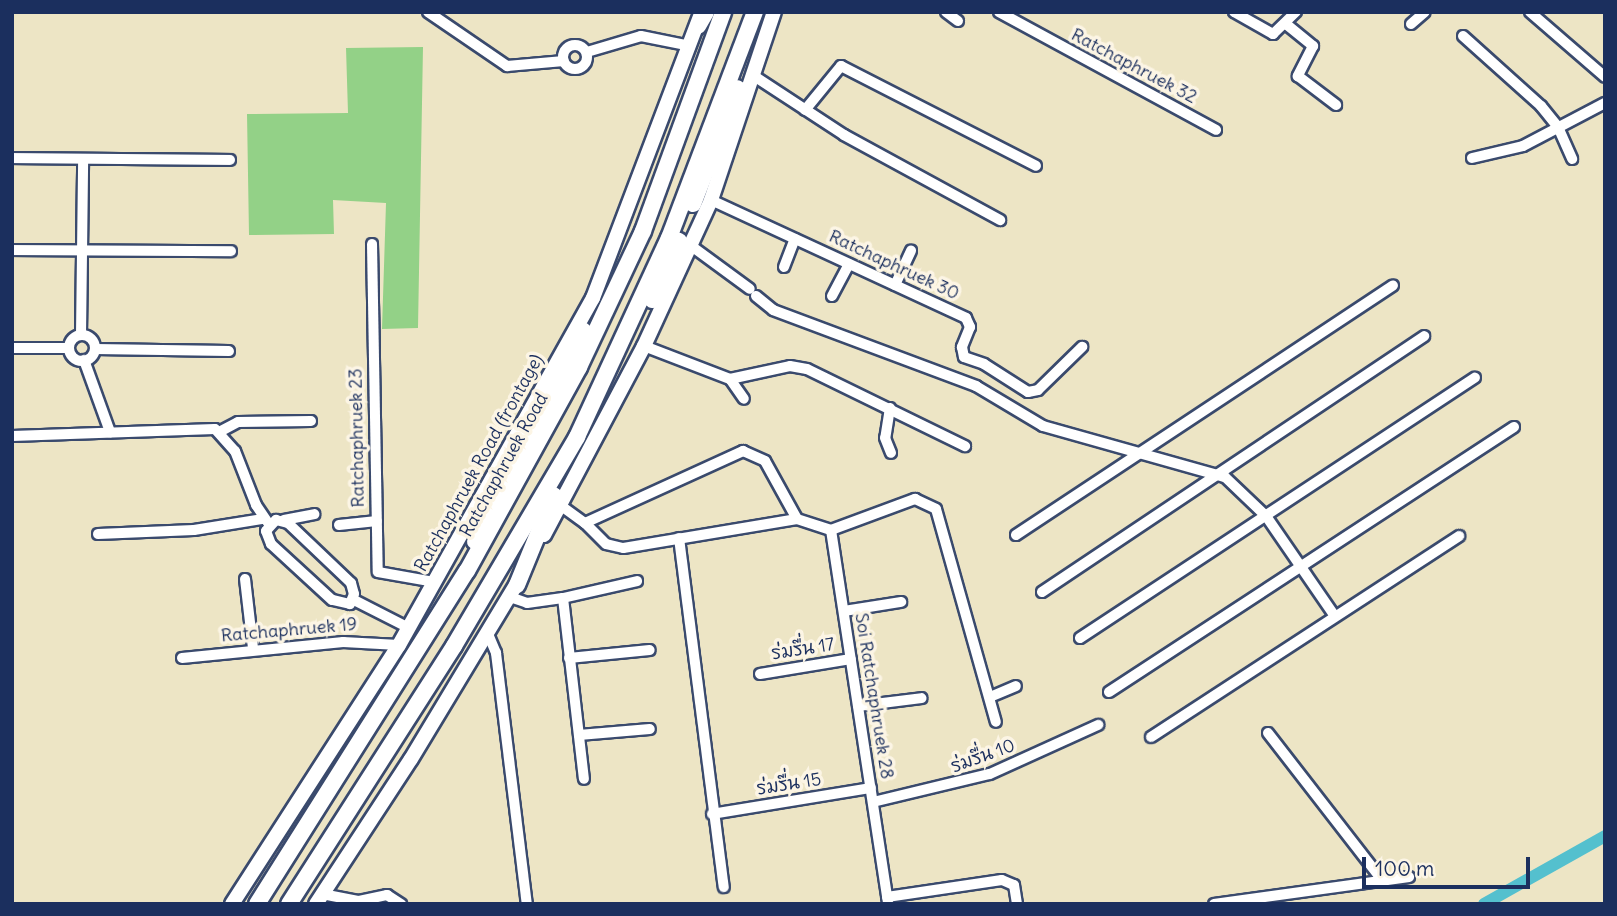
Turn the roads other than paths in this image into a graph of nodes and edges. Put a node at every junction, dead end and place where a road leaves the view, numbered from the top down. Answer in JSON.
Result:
{"nodes":[{"id":1,"x":428,"y":12,"type":"edge"},
{"id":2,"x":723,"y":12,"type":"edge"},
{"id":3,"x":755,"y":12,"type":"edge"},
{"id":4,"x":763,"y":12,"type":"edge"},
{"id":5,"x":774,"y":12,"type":"edge"},
{"id":6,"x":946,"y":12,"type":"edge"},
{"id":7,"x":999,"y":12,"type":"edge"},
{"id":8,"x":1234,"y":12,"type":"edge"},
{"id":9,"x":1296,"y":12,"type":"edge"},
{"id":10,"x":1424,"y":12,"type":"edge"},
{"id":11,"x":1530,"y":12,"type":"edge"},
{"id":12,"x":704,"y":16,"type":"edge"},
{"id":13,"x":958,"y":21,"type":"dead end"},
{"id":14,"x":1286,"y":24,"type":"junction"},
{"id":15,"x":1411,"y":24,"type":"dead end"},
{"id":16,"x":1462,"y":36,"type":"dead end"},
{"id":17,"x":690,"y":46,"type":"junction"},
{"id":18,"x":587,"y":52,"type":"junction"},
{"id":19,"x":564,"y":61,"type":"junction"},
{"id":20,"x":754,"y":76,"type":"junction"},
{"id":21,"x":1605,"y":77,"type":"edge"},
{"id":22,"x":1336,"y":105,"type":"dead end"},
{"id":23,"x":1603,"y":107,"type":"edge"},
{"id":24,"x":805,"y":110,"type":"junction"},
{"id":25,"x":1558,"y":127,"type":"junction"},
{"id":26,"x":1216,"y":130,"type":"dead end"},
{"id":27,"x":12,"y":158,"type":"edge"},
{"id":28,"x":1472,"y":158,"type":"dead end"},
{"id":29,"x":83,"y":159,"type":"junction"},
{"id":30,"x":1572,"y":159,"type":"dead end"},
{"id":31,"x":230,"y":160,"type":"dead end"},
{"id":32,"x":1037,"y":166,"type":"dead end"},
{"id":33,"x":711,"y":200,"type":"junction"},
{"id":34,"x":1000,"y":220,"type":"dead end"},
{"id":35,"x":795,"y":239,"type":"junction"},
{"id":36,"x":372,"y":244,"type":"dead end"},
{"id":37,"x":690,"y":245,"type":"junction"},
{"id":38,"x":12,"y":250,"type":"edge"},
{"id":39,"x":82,"y":250,"type":"junction"},
{"id":40,"x":230,"y":251,"type":"dead end"},
{"id":41,"x":911,"y":251,"type":"dead end"},
{"id":42,"x":849,"y":264,"type":"junction"},
{"id":43,"x":784,"y":267,"type":"dead end"},
{"id":44,"x":895,"y":285,"type":"junction"},
{"id":45,"x":1393,"y":285,"type":"dead end"},
{"id":46,"x":603,"y":288,"type":"junction"},
{"id":47,"x":832,"y":296,"type":"dead end"},
{"id":48,"x":81,"y":335,"type":"junction"},
{"id":49,"x":1424,"y":336,"type":"dead end"},
{"id":50,"x":644,"y":346,"type":"junction"},
{"id":51,"x":1082,"y":347,"type":"dead end"},
{"id":52,"x":12,"y":348,"type":"edge"},
{"id":53,"x":69,"y":348,"type":"junction"},
{"id":54,"x":95,"y":349,"type":"junction"},
{"id":55,"x":229,"y":351,"type":"dead end"},
{"id":56,"x":84,"y":360,"type":"junction"},
{"id":57,"x":569,"y":364,"type":"joint"},
{"id":58,"x":1475,"y":378,"type":"dead end"},
{"id":59,"x":730,"y":379,"type":"junction"},
{"id":60,"x":744,"y":399,"type":"dead end"},
{"id":61,"x":890,"y":408,"type":"junction"},
{"id":62,"x":311,"y":421,"type":"dead end"},
{"id":63,"x":1514,"y":426,"type":"dead end"},
{"id":64,"x":221,"y":431,"type":"junction"},
{"id":65,"x":110,"y":432,"type":"junction"},
{"id":66,"x":12,"y":436,"type":"edge"},
{"id":67,"x":581,"y":439,"type":"junction"},
{"id":68,"x":965,"y":446,"type":"dead end"},
{"id":69,"x":1143,"y":452,"type":"junction"},
{"id":70,"x":891,"y":453,"type":"dead end"},
{"id":71,"x":1218,"y":474,"type":"junction"},
{"id":72,"x":556,"y":502,"type":"junction"},
{"id":73,"x":314,"y":514,"type":"dead end"},
{"id":74,"x":1266,"y":516,"type":"junction"},
{"id":75,"x":797,"y":519,"type":"junction"},
{"id":76,"x":284,"y":520,"type":"junction"},
{"id":77,"x":266,"y":521,"type":"junction"},
{"id":78,"x":377,"y":521,"type":"junction"},
{"id":79,"x":585,"y":523,"type":"junction"},
{"id":80,"x":339,"y":525,"type":"dead end"},
{"id":81,"x":831,"y":530,"type":"junction"},
{"id":82,"x":98,"y":534,"type":"dead end"},
{"id":83,"x":1016,"y":535,"type":"dead end"},
{"id":84,"x":1458,"y":536,"type":"dead end"},
{"id":85,"x":679,"y":538,"type":"junction"},
{"id":86,"x":1301,"y":564,"type":"junction"},
{"id":87,"x":467,"y":571,"type":"junction"},
{"id":88,"x":245,"y":579,"type":"dead end"},
{"id":89,"x":637,"y":581,"type":"dead end"},
{"id":90,"x":435,"y":582,"type":"junction"},
{"id":91,"x":513,"y":591,"type":"junction"},
{"id":92,"x":1042,"y":592,"type":"dead end"},
{"id":93,"x":563,"y":598,"type":"junction"},
{"id":94,"x":354,"y":600,"type":"junction"},
{"id":95,"x":901,"y":602,"type":"dead end"},
{"id":96,"x":844,"y":611,"type":"junction"},
{"id":97,"x":1334,"y":615,"type":"junction"},
{"id":98,"x":409,"y":628,"type":"junction"},
{"id":99,"x":488,"y":634,"type":"junction"},
{"id":100,"x":1080,"y":638,"type":"dead end"},
{"id":101,"x":399,"y":645,"type":"junction"},
{"id":102,"x":253,"y":648,"type":"junction"},
{"id":103,"x":650,"y":650,"type":"dead end"},
{"id":104,"x":181,"y":658,"type":"dead end"},
{"id":105,"x":569,"y":658,"type":"junction"},
{"id":106,"x":851,"y":659,"type":"junction"},
{"id":107,"x":760,"y":674,"type":"dead end"},
{"id":108,"x":1016,"y":686,"type":"dead end"},
{"id":109,"x":1109,"y":692,"type":"dead end"},
{"id":110,"x":990,"y":697,"type":"junction"},
{"id":111,"x":922,"y":698,"type":"dead end"},
{"id":112,"x":858,"y":706,"type":"junction"},
{"id":113,"x":996,"y":722,"type":"dead end"},
{"id":114,"x":1098,"y":725,"type":"dead end"},
{"id":115,"x":650,"y":729,"type":"dead end"},
{"id":116,"x":1268,"y":733,"type":"dead end"},
{"id":117,"x":579,"y":736,"type":"junction"},
{"id":118,"x":1151,"y":737,"type":"dead end"},
{"id":119,"x":584,"y":779,"type":"dead end"},
{"id":120,"x":871,"y":788,"type":"junction"},
{"id":121,"x":873,"y":802,"type":"junction"},
{"id":122,"x":712,"y":814,"type":"junction"},
{"id":123,"x":1409,"y":877,"type":"dead end"},
{"id":124,"x":1383,"y":881,"type":"junction"},
{"id":125,"x":724,"y":887,"type":"dead end"},
{"id":126,"x":319,"y":899,"type":"edge"},
{"id":127,"x":888,"y":900,"type":"edge"},
{"id":128,"x":361,"y":902,"type":"edge"},
{"id":129,"x":232,"y":904,"type":"edge"},
{"id":130,"x":257,"y":904,"type":"edge"},
{"id":131,"x":289,"y":904,"type":"edge"},
{"id":132,"x":401,"y":904,"type":"edge"},
{"id":133,"x":527,"y":904,"type":"edge"},
{"id":134,"x":1017,"y":904,"type":"edge"},
{"id":135,"x":1214,"y":904,"type":"edge"}],
"edges":[{"from":1,"to":19,"type":"street"},
{"from":2,"to":87,"type":"main road","name":"Ratchaphruek Road"},
{"from":3,"to":67,"type":"main road"},
{"from":4,"to":67,"type":"main road"},
{"from":5,"to":20,"type":"main road"},
{"from":6,"to":13,"type":"street"},
{"from":7,"to":26,"type":"street","name":"Ratchaphruek 32"},
{"from":8,"to":14,"type":"street"},
{"from":9,"to":14,"type":"street"},
{"from":10,"to":15,"type":"street"},
{"from":11,"to":21,"type":"street"},
{"from":12,"to":17,"type":"main road","name":"Ratchaphruek Road (frontage)"},
{"from":12,"to":46,"type":"main road"},
{"from":14,"to":22,"type":"street"},
{"from":16,"to":25,"type":"street"},
{"from":17,"to":18,"type":"street"},
{"from":17,"to":46,"type":"main road","name":"Ratchaphruek Road (frontage)"},
{"from":18,"to":19,"type":"street"},
{"from":18,"to":19,"type":"street"},
{"from":20,"to":24,"type":"street"},
{"from":20,"to":33,"type":"main road"},
{"from":23,"to":25,"type":"street"},
{"from":24,"to":32,"type":"street"},
{"from":24,"to":34,"type":"street"},
{"from":25,"to":28,"type":"street"},
{"from":25,"to":30,"type":"street"},
{"from":27,"to":29,"type":"street"},
{"from":29,"to":31,"type":"street"},
{"from":29,"to":39,"type":"street"},
{"from":33,"to":35,"type":"street","name":"Ratchaphruek 30"},
{"from":33,"to":37,"type":"main road"},
{"from":35,"to":42,"type":"street","name":"Ratchaphruek 30"},
{"from":35,"to":43,"type":"street"},
{"from":36,"to":78,"type":"street","name":"Ratchaphruek 23"},
{"from":37,"to":50,"type":"main road"},
{"from":37,"to":69,"type":"street"},
{"from":38,"to":39,"type":"street"},
{"from":39,"to":40,"type":"street"},
{"from":39,"to":48,"type":"street"},
{"from":41,"to":44,"type":"street"},
{"from":42,"to":44,"type":"street","name":"Ratchaphruek 30"},
{"from":42,"to":47,"type":"street"},
{"from":44,"to":51,"type":"street","name":"Ratchaphruek 30"},
{"from":45,"to":69,"type":"street"},
{"from":46,"to":57,"type":"main road"},
{"from":46,"to":90,"type":"main road","name":"Ratchaphruek Road (frontage)"},
{"from":48,"to":53,"type":"street"},
{"from":48,"to":54,"type":"street"},
{"from":49,"to":71,"type":"street"},
{"from":50,"to":59,"type":"street"},
{"from":50,"to":72,"type":"main road"},
{"from":52,"to":53,"type":"street"},
{"from":53,"to":56,"type":"street"},
{"from":54,"to":55,"type":"street"},
{"from":54,"to":56,"type":"street"},
{"from":56,"to":65,"type":"street"},
{"from":57,"to":87,"type":"main road"},
{"from":58,"to":74,"type":"street"},
{"from":59,"to":60,"type":"street"},
{"from":59,"to":61,"type":"street"},
{"from":61,"to":68,"type":"street"},
{"from":61,"to":70,"type":"street"},
{"from":62,"to":64,"type":"street"},
{"from":63,"to":86,"type":"street"},
{"from":64,"to":65,"type":"street"},
{"from":64,"to":77,"type":"street"},
{"from":65,"to":66,"type":"street"},
{"from":67,"to":72,"type":"main road"},
{"from":67,"to":131,"type":"main road"},
{"from":69,"to":71,"type":"street"},
{"from":69,"to":83,"type":"street"},
{"from":71,"to":74,"type":"street"},
{"from":71,"to":92,"type":"street"},
{"from":72,"to":79,"type":"street"},
{"from":72,"to":91,"type":"main road"},
{"from":73,"to":76,"type":"street"},
{"from":74,"to":86,"type":"street"},
{"from":74,"to":100,"type":"street"},
{"from":75,"to":79,"type":"street"},
{"from":75,"to":81,"type":"street"},
{"from":75,"to":85,"type":"street"},
{"from":76,"to":77,"type":"street"},
{"from":76,"to":94,"type":"street"},
{"from":77,"to":82,"type":"street"},
{"from":77,"to":94,"type":"street"},
{"from":78,"to":80,"type":"street"},
{"from":78,"to":90,"type":"street","name":"Ratchaphruek 23"},
{"from":79,"to":85,"type":"street"},
{"from":81,"to":96,"type":"street","name":"Soi Ratchaphruek 28"},
{"from":81,"to":110,"type":"street"},
{"from":84,"to":97,"type":"street"},
{"from":85,"to":122,"type":"street"},
{"from":86,"to":97,"type":"street"},
{"from":86,"to":109,"type":"street"},
{"from":87,"to":130,"type":"main road","name":"Ratchaphruek Road"},
{"from":88,"to":102,"type":"street"},
{"from":89,"to":93,"type":"street"},
{"from":90,"to":98,"type":"main road","name":"Ratchaphruek Road (frontage)"},
{"from":91,"to":93,"type":"street"},
{"from":91,"to":99,"type":"main road"},
{"from":93,"to":105,"type":"street"},
{"from":94,"to":98,"type":"street"},
{"from":95,"to":96,"type":"street"},
{"from":96,"to":106,"type":"street","name":"Soi Ratchaphruek 28"},
{"from":97,"to":118,"type":"street"},
{"from":98,"to":101,"type":"main road","name":"Ratchaphruek Road (frontage)"},
{"from":99,"to":126,"type":"main road"},
{"from":99,"to":133,"type":"street"},
{"from":101,"to":102,"type":"street","name":"Ratchaphruek 19"},
{"from":101,"to":129,"type":"main road","name":"Ratchaphruek Road (frontage)"},
{"from":102,"to":104,"type":"street","name":"Ratchaphruek 19"},
{"from":103,"to":105,"type":"street"},
{"from":105,"to":117,"type":"street"},
{"from":106,"to":107,"type":"street","name":"ร่มรื่น 17"},
{"from":106,"to":112,"type":"street","name":"Soi Ratchaphruek 28"},
{"from":108,"to":110,"type":"street"},
{"from":110,"to":113,"type":"street"},
{"from":111,"to":112,"type":"street"},
{"from":112,"to":120,"type":"street","name":"Soi Ratchaphruek 28"},
{"from":114,"to":121,"type":"street","name":"ร่มรื่น 10"},
{"from":115,"to":117,"type":"street"},
{"from":116,"to":124,"type":"street"},
{"from":117,"to":119,"type":"street"},
{"from":120,"to":121,"type":"street","name":"Soi Ratchaphruek 28"},
{"from":120,"to":122,"type":"street","name":"ร่มรื่น 15"},
{"from":121,"to":127,"type":"street","name":"Soi Ratchaphruek 28"},
{"from":122,"to":125,"type":"street"},
{"from":123,"to":124,"type":"street"},
{"from":124,"to":135,"type":"street"},
{"from":126,"to":128,"type":"street"},
{"from":127,"to":134,"type":"street"},
{"from":128,"to":132,"type":"street"}]}
